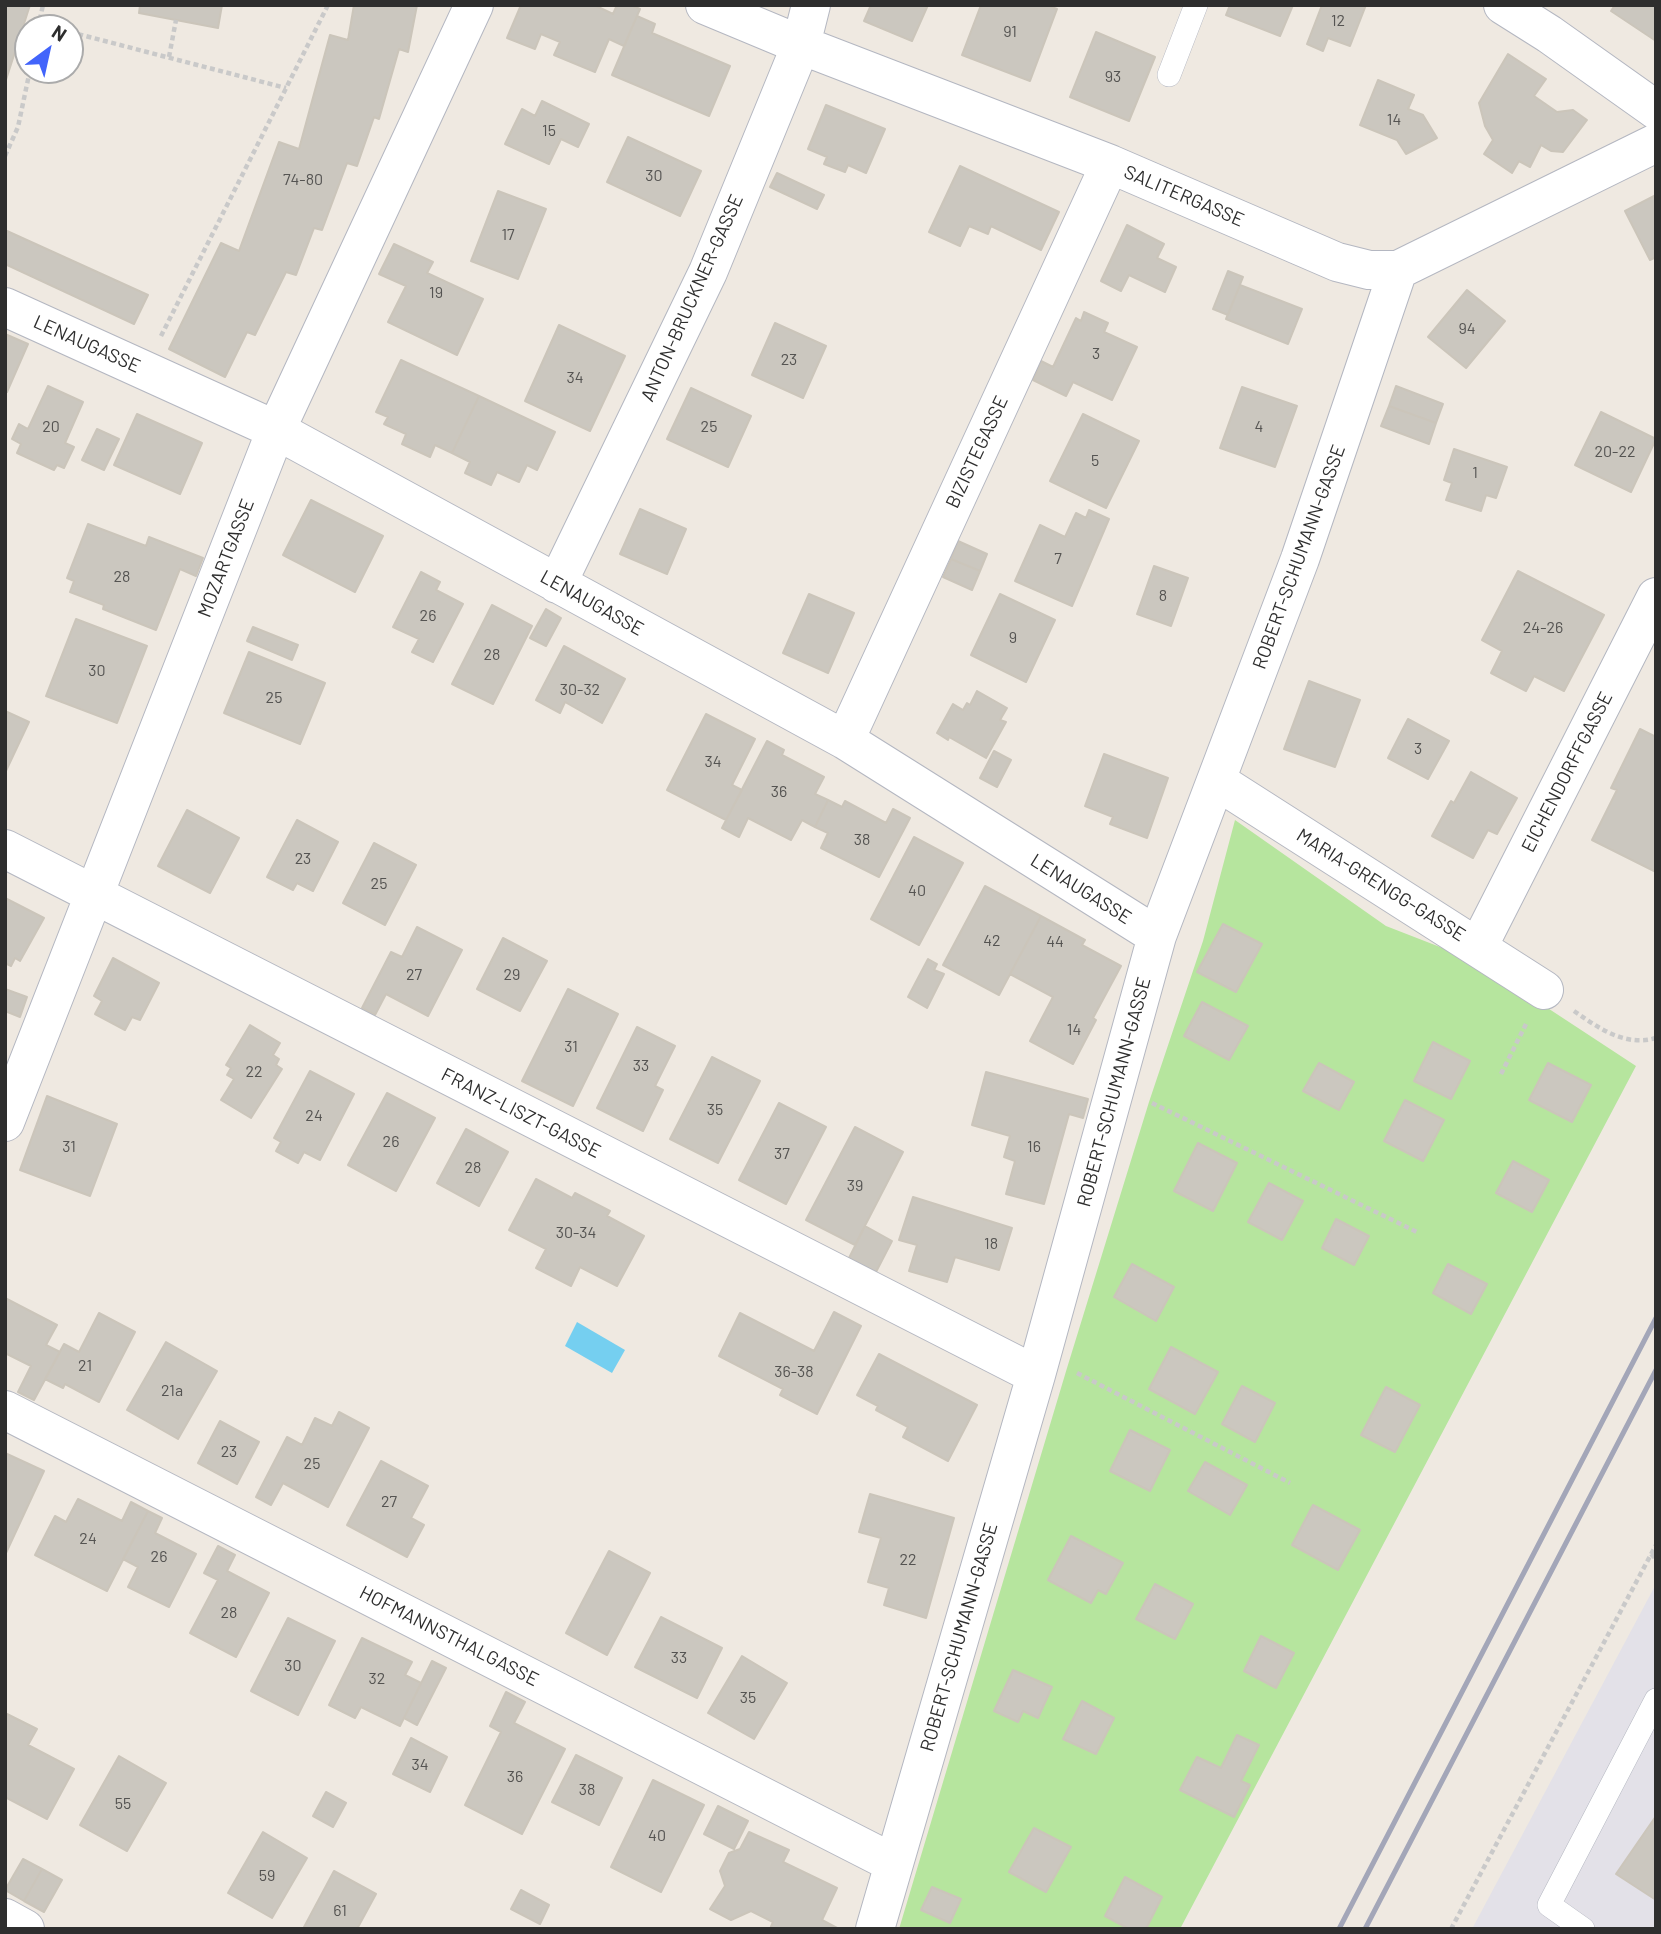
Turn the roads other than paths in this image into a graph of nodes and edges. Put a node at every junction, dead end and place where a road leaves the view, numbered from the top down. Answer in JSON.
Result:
{"nodes":[{"id":1,"x":474,"y":5,"type":"edge"},
{"id":2,"x":705,"y":5,"type":"edge"},
{"id":3,"x":811,"y":5,"type":"edge"},
{"id":4,"x":1196,"y":5,"type":"edge"},
{"id":5,"x":1503,"y":5,"type":"edge"},
{"id":6,"x":801,"y":45,"type":"junction"},
{"id":7,"x":1169,"y":75,"type":"dead end"},
{"id":8,"x":1656,"y":110,"type":"edge"},
{"id":9,"x":1656,"y":143,"type":"edge"},
{"id":10,"x":1110,"y":164,"type":"junction"},
{"id":11,"x":1398,"y":270,"type":"junction"},
{"id":12,"x":5,"y":307,"type":"edge"},
{"id":13,"x":276,"y":430,"type":"junction"},
{"id":14,"x":557,"y":584,"type":"junction"},
{"id":15,"x":1656,"y":597,"type":"edge"},
{"id":16,"x":845,"y":740,"type":"junction"},
{"id":17,"x":1217,"y":781,"type":"junction"},
{"id":18,"x":5,"y":849,"type":"edge"},
{"id":19,"x":94,"y":895,"type":"junction"},
{"id":20,"x":1157,"y":936,"type":"junction"},
{"id":21,"x":1478,"y":947,"type":"junction"},
{"id":22,"x":1544,"y":990,"type":"road end"},
{"id":23,"x":5,"y":1122,"type":"edge"},
{"id":24,"x":1039,"y":1365,"type":"junction"},
{"id":25,"x":5,"y":1410,"type":"edge"},
{"id":26,"x":1656,"y":1700,"type":"edge"},
{"id":27,"x":892,"y":1863,"type":"junction"},
{"id":28,"x":5,"y":1918,"type":"edge"},
{"id":29,"x":25,"y":1929,"type":"edge"},
{"id":30,"x":875,"y":1929,"type":"edge"},
{"id":31,"x":1583,"y":1929,"type":"edge"}],
"edges":[{"from":1,"to":13,"type":"street","name":"MOZARTGASSE"},
{"from":2,"to":6,"type":"street","name":"SALITERGASSE"},
{"from":3,"to":6,"type":"street","name":"ANTON-BRUCKNER-GASSE"},
{"from":4,"to":7,"type":"lane"},
{"from":5,"to":8,"type":"street"},
{"from":6,"to":10,"type":"street","name":"SALITERGASSE"},
{"from":6,"to":14,"type":"street","name":"ANTON-BRUCKNER-GASSE"},
{"from":9,"to":11,"type":"street","name":"SALITERGASSE"},
{"from":10,"to":11,"type":"street","name":"SALITERGASSE"},
{"from":10,"to":16,"type":"street","name":"BIZISTEGASSE"},
{"from":11,"to":17,"type":"street","name":"ROBERT-SCHUMANN-GASSE"},
{"from":12,"to":13,"type":"street","name":"LENAUGASSE"},
{"from":13,"to":14,"type":"street","name":"LENAUGASSE"},
{"from":13,"to":19,"type":"street","name":"MOZARTGASSE"},
{"from":14,"to":16,"type":"street","name":"LENAUGASSE"},
{"from":15,"to":21,"type":"street","name":"EICHENDORFFGASSE"},
{"from":16,"to":20,"type":"street","name":"LENAUGASSE"},
{"from":17,"to":20,"type":"street","name":"ROBERT-SCHUMANN-GASSE"},
{"from":17,"to":21,"type":"street","name":"MARIA-GRENGG-GASSE"},
{"from":18,"to":19,"type":"street","name":"FRANZ-LISZT-GASSE"},
{"from":19,"to":23,"type":"street","name":"MOZARTGASSE"},
{"from":19,"to":24,"type":"street","name":"FRANZ-LISZT-GASSE"},
{"from":20,"to":24,"type":"street","name":"ROBERT-SCHUMANN-GASSE"},
{"from":21,"to":22,"type":"street","name":"MARIA-GRENGG-GASSE"},
{"from":24,"to":27,"type":"street","name":"ROBERT-SCHUMANN-GASSE"},
{"from":25,"to":27,"type":"street","name":"HOFMANNSTHALGASSE"},
{"from":26,"to":31,"type":"lane"},
{"from":27,"to":30,"type":"street","name":"ROBERT-SCHUMANN-GASSE"},
{"from":28,"to":29,"type":"street"}]}
